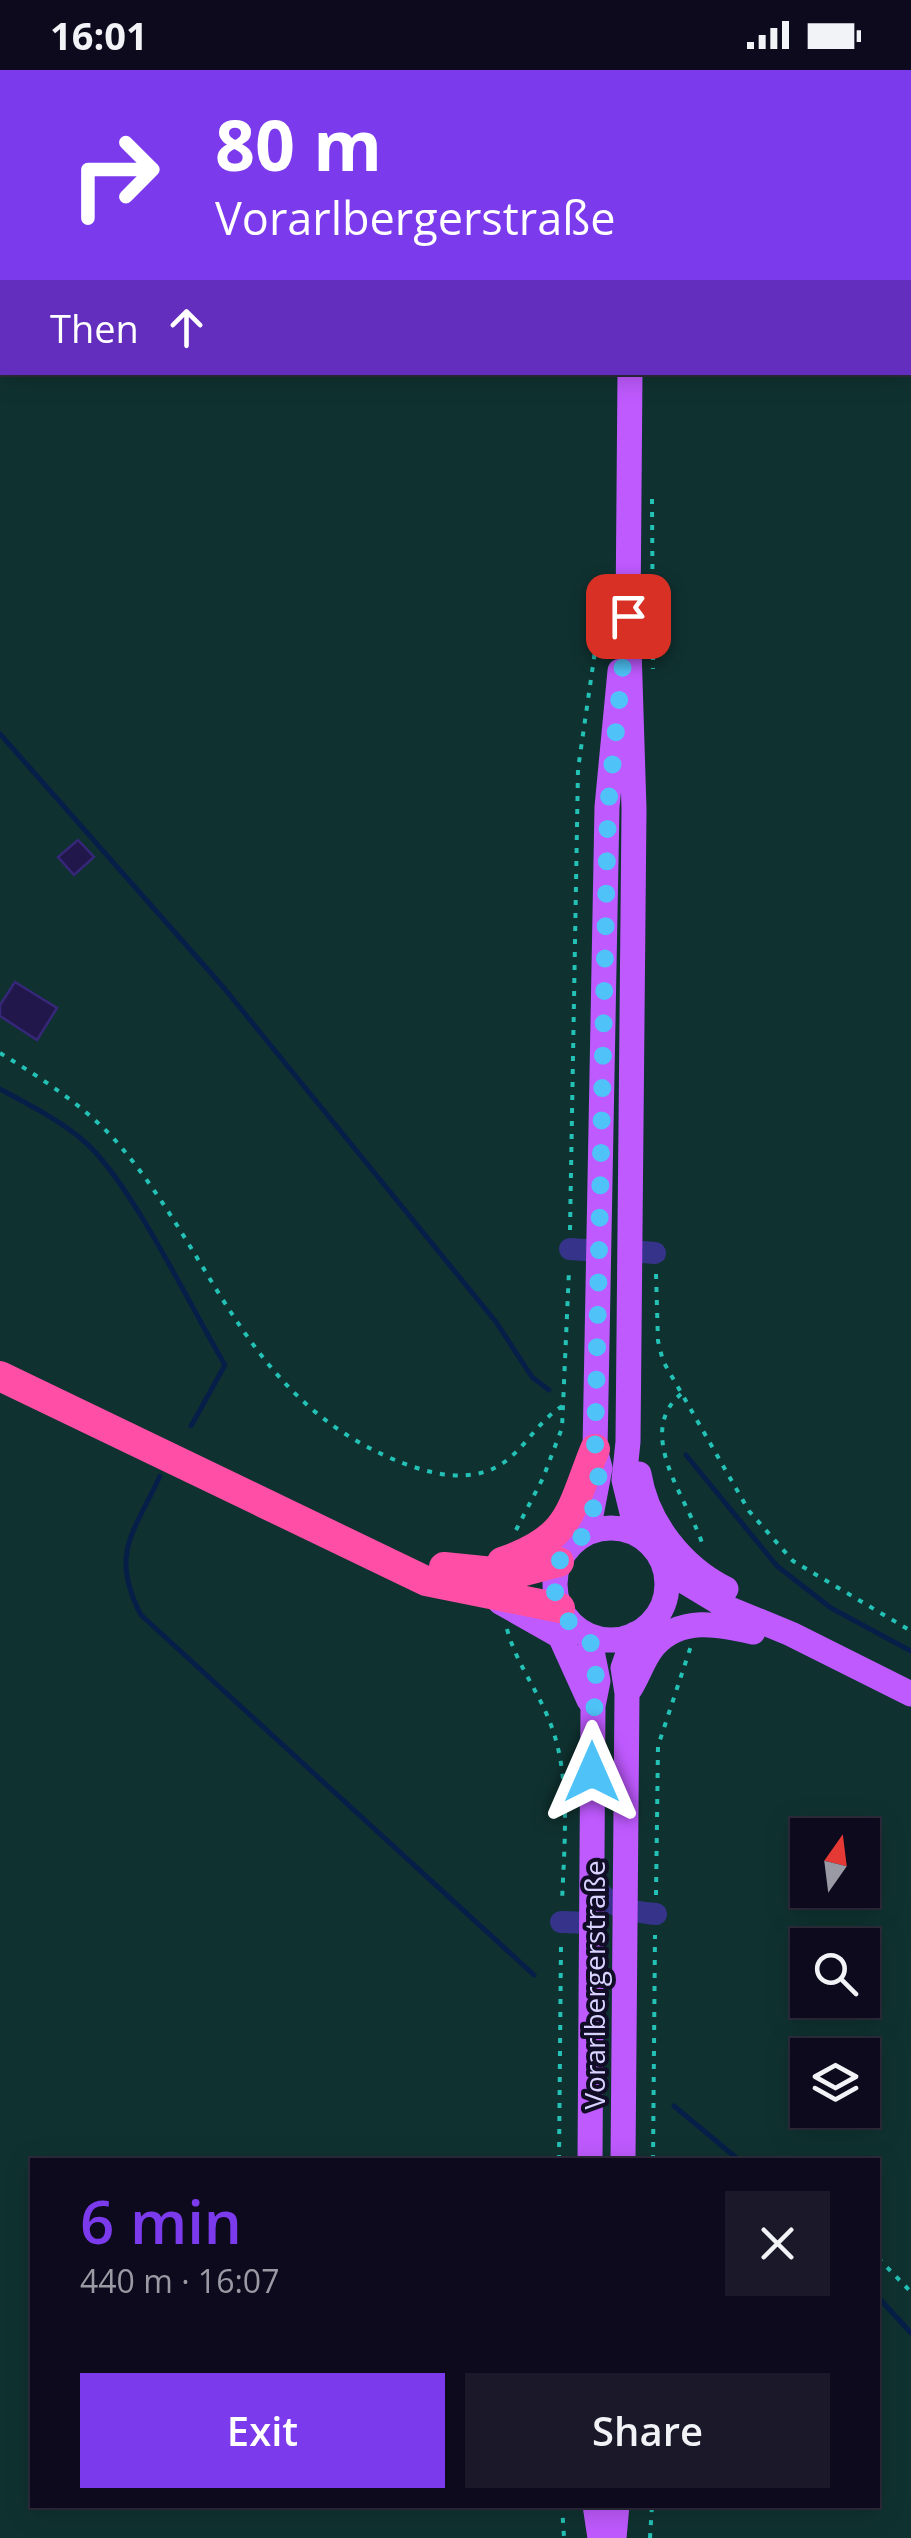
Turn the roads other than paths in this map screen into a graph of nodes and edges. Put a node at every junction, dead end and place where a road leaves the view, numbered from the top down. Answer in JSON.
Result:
{"nodes":[{"id":1,"x":630,"y":375,"type":"edge"},
{"id":2,"x":628,"y":616,"type":"junction"},
{"id":3,"x":570,"y":1249,"type":"road end"},
{"id":4,"x":599,"y":1251,"type":"junction"},
{"id":5,"x":629,"y":1335,"type":"junction"},
{"id":6,"x":0,"y":1356,"type":"edge"},
{"id":7,"x":0,"y":1376,"type":"edge"},
{"id":8,"x":628,"y":1442,"type":"junction"},
{"id":9,"x":595,"y":1449,"type":"junction"},
{"id":10,"x":588,"y":1532,"type":"junction"},
{"id":11,"x":637,"y":1533,"type":"junction"},
{"id":12,"x":559,"y":1562,"type":"junction"},
{"id":13,"x":456,"y":1571,"type":"junction"},
{"id":14,"x":667,"y":1572,"type":"junction"},
{"id":15,"x":498,"y":1606,"type":"junction"},
{"id":16,"x":560,"y":1608,"type":"junction"},
{"id":17,"x":730,"y":1610,"type":"junction"},
{"id":18,"x":657,"y":1618,"type":"junction"},
{"id":19,"x":635,"y":1634,"type":"junction"},
{"id":20,"x":791,"y":1634,"type":"junction"},
{"id":21,"x":589,"y":1636,"type":"junction"},
{"id":22,"x":626,"y":1692,"type":"junction"},
{"id":23,"x":911,"y":1694,"type":"edge"},
{"id":24,"x":593,"y":1706,"type":"junction"},
{"id":25,"x":592,"y":1883,"type":"junction"},
{"id":26,"x":625,"y":1911,"type":"junction"},
{"id":27,"x":656,"y":1914,"type":"dead end"},
{"id":28,"x":561,"y":1922,"type":"road end"},
{"id":29,"x":592,"y":1923,"type":"junction"},
{"id":30,"x":590,"y":2158,"type":"edge"},
{"id":31,"x":623,"y":2158,"type":"edge"},
{"id":32,"x":595,"y":2508,"type":"edge"},
{"id":33,"x":617,"y":2508,"type":"edge"},
{"id":34,"x":600,"y":2538,"type":"edge"},
{"id":35,"x":614,"y":2538,"type":"edge"}],
"edges":[{"from":1,"to":2,"type":"main road"},
{"from":2,"to":4,"type":"main road"},
{"from":2,"to":5,"type":"main road"},
{"from":3,"to":4,"type":"lane"},
{"from":4,"to":5,"type":"main road"},
{"from":4,"to":9,"type":"main road"},
{"from":5,"to":8,"type":"main road"},
{"from":6,"to":13,"type":"highway"},
{"from":7,"to":15,"type":"highway"},
{"from":8,"to":11,"type":"main road"},
{"from":8,"to":20,"type":"main road"},
{"from":9,"to":10,"type":"main road"},
{"from":9,"to":13,"type":"highway"},
{"from":10,"to":11,"type":"main road"},
{"from":10,"to":12,"type":"main road"},
{"from":11,"to":14,"type":"main road"},
{"from":12,"to":13,"type":"highway"},
{"from":12,"to":16,"type":"main road"},
{"from":14,"to":17,"type":"main road"},
{"from":14,"to":18,"type":"main road"},
{"from":15,"to":16,"type":"highway"},
{"from":15,"to":24,"type":"main road"},
{"from":16,"to":21,"type":"main road"},
{"from":17,"to":18,"type":"main road"},
{"from":17,"to":20,"type":"main road"},
{"from":18,"to":19,"type":"main road"},
{"from":19,"to":21,"type":"main road"},
{"from":19,"to":22,"type":"main road","name":"Vorarlbergerstraße"},
{"from":20,"to":22,"type":"main road"},
{"from":20,"to":23,"type":"main road"},
{"from":21,"to":24,"type":"main road","name":"Vorarlbergerstraße"},
{"from":22,"to":26,"type":"main road","name":"Vorarlbergerstraße"},
{"from":24,"to":25,"type":"main road","name":"Vorarlbergerstraße"},
{"from":25,"to":26,"type":"lane"},
{"from":25,"to":29,"type":"main road","name":"Vorarlbergerstraße"},
{"from":26,"to":27,"type":"lane"},
{"from":26,"to":31,"type":"main road","name":"Vorarlbergerstraße"},
{"from":28,"to":29,"type":"lane"},
{"from":29,"to":30,"type":"main road","name":"Vorarlbergerstraße"},
{"from":32,"to":34,"type":"main road"},
{"from":33,"to":35,"type":"main road"}]}
